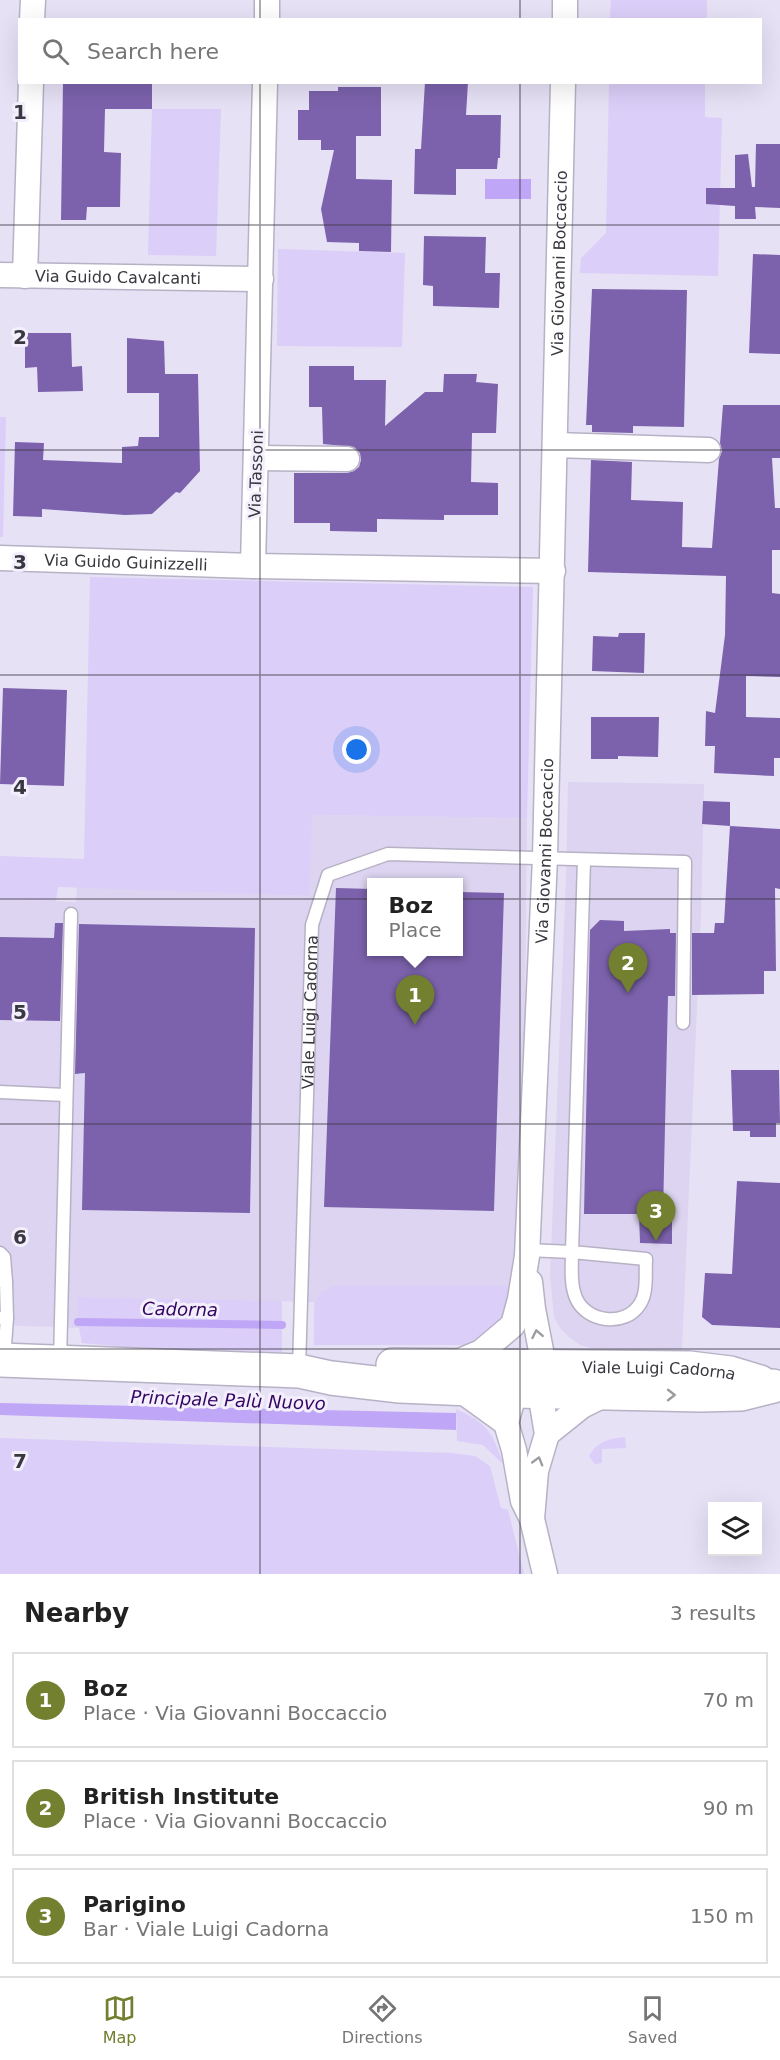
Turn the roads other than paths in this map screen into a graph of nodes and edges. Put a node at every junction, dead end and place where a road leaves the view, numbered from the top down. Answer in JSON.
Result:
{"nodes":[{"id":1,"x":33,"y":0,"type":"edge"},
{"id":2,"x":267,"y":0,"type":"edge"},
{"id":3,"x":565,"y":0,"type":"edge"},
{"id":4,"x":33,"y":18,"type":"edge"},
{"id":5,"x":267,"y":18,"type":"edge"},
{"id":6,"x":565,"y":18,"type":"edge"},
{"id":7,"x":31,"y":84,"type":"edge"},
{"id":8,"x":265,"y":84,"type":"edge"},
{"id":9,"x":563,"y":84,"type":"edge"},
{"id":10,"x":0,"y":275,"type":"edge"},
{"id":11,"x":25,"y":276,"type":"junction"},
{"id":12,"x":261,"y":279,"type":"junction"},
{"id":13,"x":556,"y":445,"type":"junction"},
{"id":14,"x":708,"y":450,"type":"dead end"},
{"id":15,"x":256,"y":458,"type":"junction"},
{"id":16,"x":347,"y":459,"type":"dead end"},
{"id":17,"x":0,"y":558,"type":"edge"},
{"id":18,"x":253,"y":566,"type":"junction"},
{"id":19,"x":553,"y":571,"type":"junction"},
{"id":20,"x":545,"y":858,"type":"junction"},
{"id":21,"x":584,"y":860,"type":"junction"},
{"id":22,"x":71,"y":915,"type":"dead end"},
{"id":23,"x":683,"y":1023,"type":"dead end"},
{"id":24,"x":0,"y":1092,"type":"edge"},
{"id":25,"x":65,"y":1095,"type":"junction"},
{"id":26,"x":0,"y":1252,"type":"edge"},
{"id":27,"x":572,"y":1252,"type":"junction"},
{"id":28,"x":527,"y":1253,"type":"junction"},
{"id":29,"x":3,"y":1281,"type":"edge"},
{"id":30,"x":4,"y":1318,"type":"edge"},
{"id":31,"x":513,"y":1325,"type":"junction"},
{"id":32,"x":2,"y":1360,"type":"edge"},
{"id":33,"x":60,"y":1362,"type":"junction"},
{"id":34,"x":299,"y":1371,"type":"junction"},
{"id":35,"x":454,"y":1377,"type":"junction"},
{"id":36,"x":529,"y":1378,"type":"junction"},
{"id":37,"x":776,"y":1386,"type":"edge"},
{"id":38,"x":415,"y":1387,"type":"junction"},
{"id":39,"x":620,"y":1394,"type":"junction"},
{"id":40,"x":506,"y":1423,"type":"junction"},
{"id":41,"x":547,"y":1434,"type":"junction"},
{"id":42,"x":532,"y":1519,"type":"junction"},
{"id":43,"x":545,"y":1574,"type":"edge"}],
"edges":[{"from":1,"to":4,"type":"street"},
{"from":2,"to":5,"type":"street"},
{"from":3,"to":6,"type":"street"},
{"from":7,"to":11,"type":"street","name":"Via Guido Cavalcanti"},
{"from":8,"to":12,"type":"street","name":"Via Tassoni"},
{"from":9,"to":13,"type":"street","name":"Via Giovanni Boccaccio"},
{"from":10,"to":11,"type":"street"},
{"from":11,"to":12,"type":"street","name":"Via Guido Cavalcanti"},
{"from":12,"to":15,"type":"street","name":"Via Tassoni"},
{"from":13,"to":14,"type":"street"},
{"from":13,"to":19,"type":"street","name":"Via Giovanni Boccaccio"},
{"from":15,"to":16,"type":"street"},
{"from":15,"to":18,"type":"street","name":"Via Tassoni"},
{"from":17,"to":18,"type":"street","name":"Via Guido Guinizzelli"},
{"from":18,"to":19,"type":"street"},
{"from":19,"to":20,"type":"street","name":"Via Giovanni Boccaccio"},
{"from":20,"to":21,"type":"lane"},
{"from":20,"to":28,"type":"street","name":"Via Giovanni Boccaccio"},
{"from":20,"to":34,"type":"lane","name":"Viale Luigi Cadorna"},
{"from":21,"to":23,"type":"lane"},
{"from":21,"to":27,"type":"lane"},
{"from":22,"to":25,"type":"lane"},
{"from":24,"to":25,"type":"lane"},
{"from":25,"to":33,"type":"lane"},
{"from":26,"to":29,"type":"lane"},
{"from":27,"to":27,"type":"lane"},
{"from":27,"to":28,"type":"lane"},
{"from":28,"to":31,"type":"street","name":"Via Giovanni Boccaccio"},
{"from":36,"to":28,"type":"street","name":"Via Giovanni Boccaccio","one_way":true},
{"from":29,"to":30,"type":"lane"},
{"from":30,"to":32,"type":"lane"},
{"from":31,"to":35,"type":"street"},
{"from":31,"to":36,"type":"street","name":"Via Giovanni Boccaccio"},
{"from":32,"to":33,"type":"main road","name":"Viale Luigi Cadorna"},
{"from":33,"to":34,"type":"main road","name":"Viale Luigi Cadorna"},
{"from":34,"to":35,"type":"main road","name":"Viale Luigi Cadorna"},
{"from":34,"to":38,"type":"main road","name":"Viale Luigi Cadorna"},
{"from":35,"to":36,"type":"main road","name":"Viale Luigi Cadorna"},
{"from":35,"to":38,"type":"main road","name":"Viale Luigi Cadorna"},
{"from":35,"to":40,"type":"street"},
{"from":36,"to":37,"type":"main road","name":"Viale Luigi Cadorna"},
{"from":36,"to":38,"type":"street","name":"Viale Luigi Cadorna"},
{"from":36,"to":39,"type":"main road","name":"Viale Luigi Cadorna"},
{"from":36,"to":40,"type":"street"},
{"from":36,"to":41,"type":"street"},
{"from":39,"to":37,"type":"main road","name":"Viale Luigi Cadorna","one_way":true},
{"from":39,"to":41,"type":"street"},
{"from":40,"to":42,"type":"street"},
{"from":42,"to":41,"type":"street","one_way":true},
{"from":42,"to":43,"type":"street"}]}
